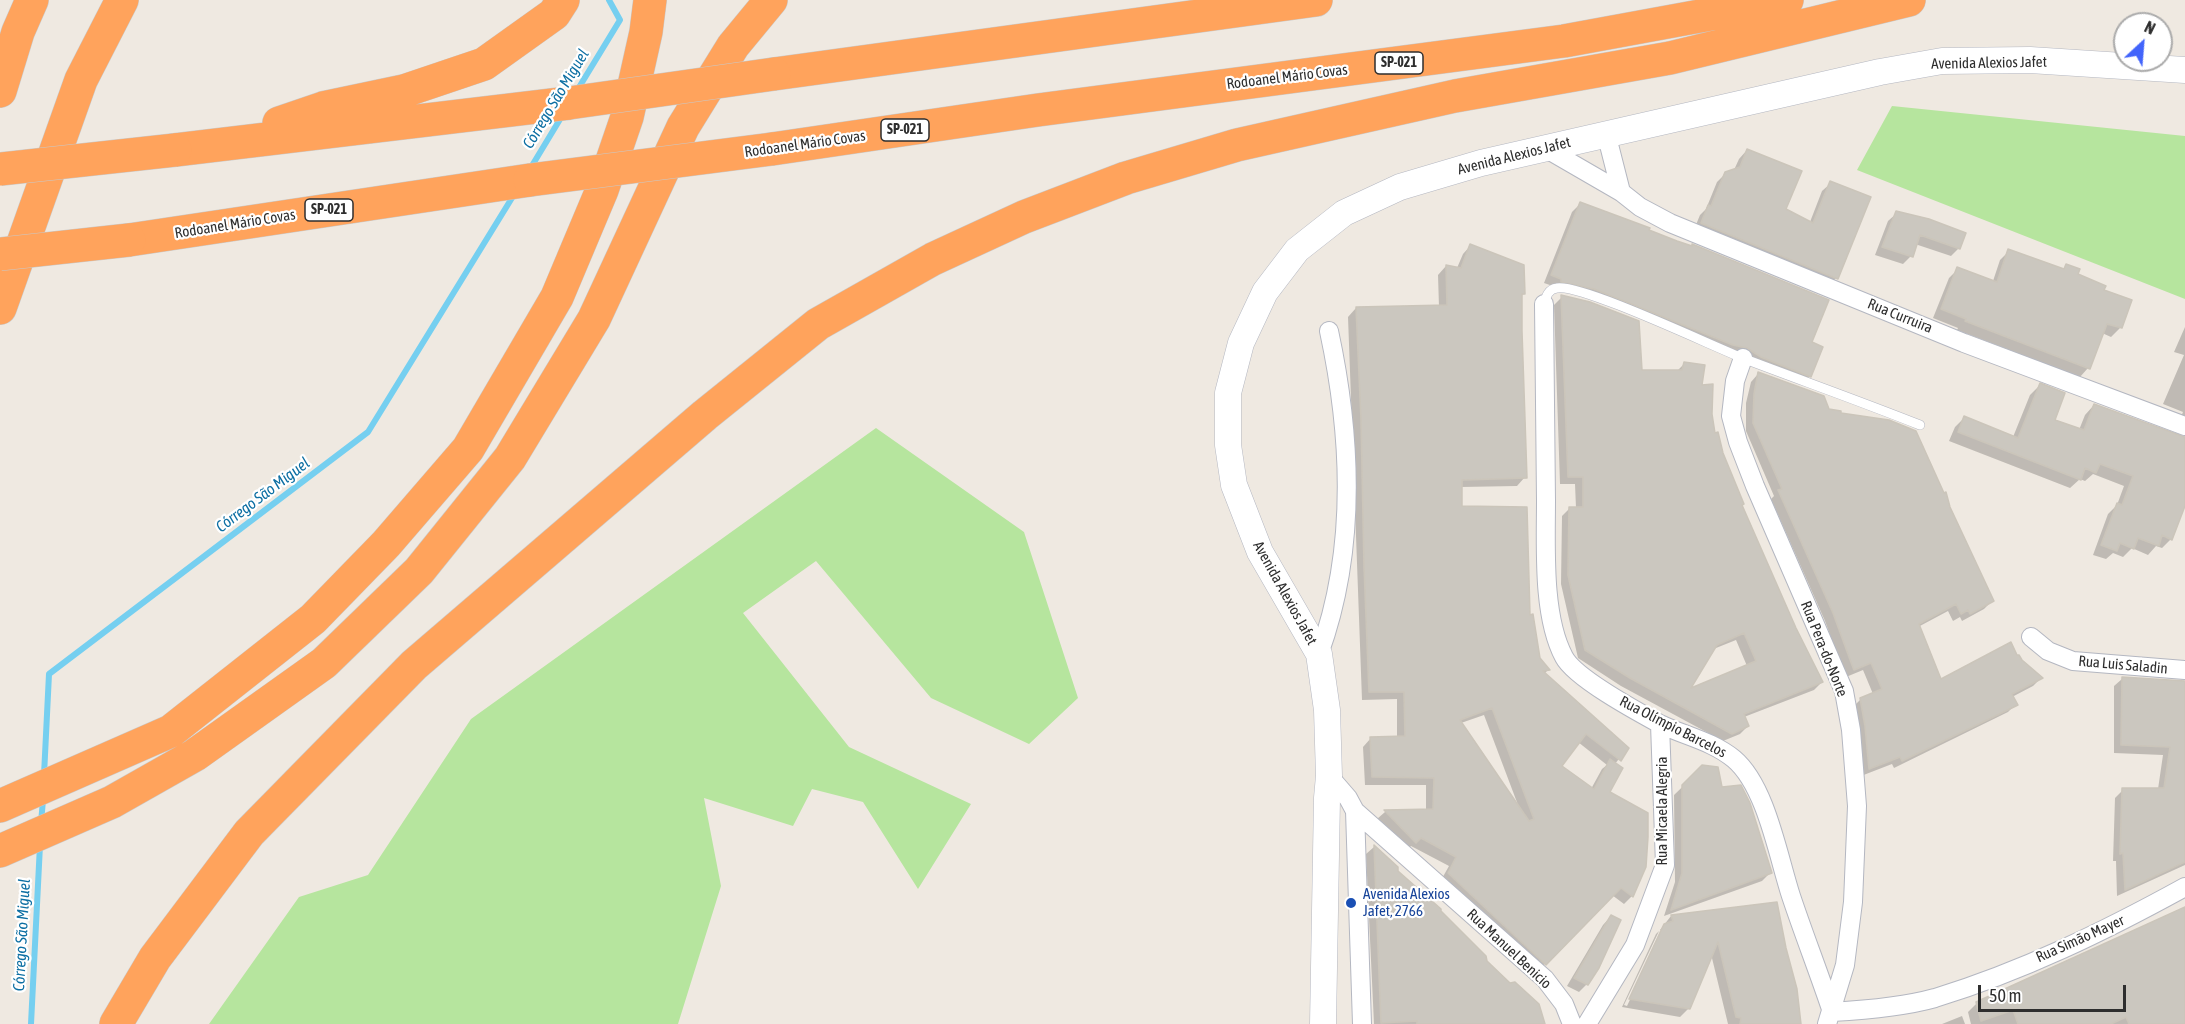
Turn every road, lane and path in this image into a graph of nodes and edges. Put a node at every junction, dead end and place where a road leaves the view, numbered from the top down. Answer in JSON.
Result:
{"nodes":[{"id":1,"x":32,"y":0,"type":"edge"},
{"id":2,"x":122,"y":0,"type":"edge"},
{"id":3,"x":563,"y":0,"type":"edge"},
{"id":4,"x":650,"y":0,"type":"edge"},
{"id":5,"x":771,"y":0,"type":"edge"},
{"id":6,"x":1316,"y":0,"type":"edge"},
{"id":7,"x":1787,"y":0,"type":"edge"},
{"id":8,"x":1909,"y":0,"type":"edge"},
{"id":9,"x":2185,"y":70,"type":"edge"},
{"id":10,"x":0,"y":91,"type":"edge"},
{"id":11,"x":1606,"y":133,"type":"junction"},
{"id":12,"x":207,"y":146,"type":"junction"},
{"id":13,"x":1545,"y":148,"type":"junction"},
{"id":14,"x":0,"y":169,"type":"edge"},
{"id":15,"x":1621,"y":192,"type":"junction"},
{"id":16,"x":0,"y":254,"type":"edge"},
{"id":17,"x":1544,"y":304,"type":"joint"},
{"id":18,"x":0,"y":308,"type":"edge"},
{"id":19,"x":1329,"y":331,"type":"dead end"},
{"id":20,"x":1743,"y":358,"type":"junction"},
{"id":21,"x":1920,"y":425,"type":"dead end"},
{"id":22,"x":2185,"y":426,"type":"edge"},
{"id":23,"x":2031,"y":637,"type":"dead end"},
{"id":24,"x":1319,"y":654,"type":"junction"},
{"id":25,"x":2185,"y":670,"type":"edge"},
{"id":26,"x":1660,"y":724,"type":"junction"},
{"id":27,"x":1329,"y":776,"type":"junction"},
{"id":28,"x":0,"y":806,"type":"edge"},
{"id":29,"x":1355,"y":811,"type":"junction"},
{"id":30,"x":9,"y":847,"type":"edge"},
{"id":31,"x":2185,"y":887,"type":"edge"},
{"id":32,"x":1829,"y":1018,"type":"edge"},
{"id":33,"x":116,"y":1024,"type":"edge"},
{"id":34,"x":1323,"y":1024,"type":"edge"},
{"id":35,"x":1362,"y":1024,"type":"edge"},
{"id":36,"x":1572,"y":1024,"type":"edge"},
{"id":37,"x":1587,"y":1024,"type":"edge"}],
"edges":[{"from":1,"to":10,"type":"highway"},
{"from":2,"to":18,"type":"highway"},
{"from":3,"to":12,"type":"highway"},
{"from":4,"to":28,"type":"highway"},
{"from":5,"to":30,"type":"highway"},
{"from":6,"to":12,"type":"highway","bridge":true},
{"from":7,"to":16,"type":"highway","name":"Rodoanel Mário Covas","number":"SP-021","bridge":true},
{"from":8,"to":33,"type":"highway"},
{"from":9,"to":11,"type":"main road","name":"Avenida Alexios Jafet"},
{"from":11,"to":13,"type":"main road","name":"Avenida Alexios Jafet"},
{"from":11,"to":15,"type":"street"},
{"from":12,"to":14,"type":"highway","bridge":true},
{"from":13,"to":15,"type":"street","name":"Rua Curruira"},
{"from":13,"to":24,"type":"main road","name":"Avenida Alexios Jafet"},
{"from":15,"to":22,"type":"street","name":"Rua Curruira"},
{"from":17,"to":20,"type":"lane"},
{"from":17,"to":26,"type":"street","name":"Rua Olímpio Barcelos"},
{"from":19,"to":24,"type":"street","name":"Avenida Alexios Jafet"},
{"from":20,"to":21,"type":"lane"},
{"from":20,"to":32,"type":"street","name":"Rua Pera-do-Norte"},
{"from":23,"to":25,"type":"street","name":"Rua Luis Saladin"},
{"from":24,"to":27,"type":"main road","name":"Avenida Alexios Jafet"},
{"from":26,"to":32,"type":"street","name":"Rua Olímpio Barcelos"},
{"from":26,"to":37,"type":"street","name":"Rua Micaela Alegria"},
{"from":27,"to":29,"type":"street"},
{"from":27,"to":34,"type":"main road","name":"Avenida Alexios Jafet"},
{"from":29,"to":35,"type":"street"},
{"from":29,"to":36,"type":"street","name":"Rua Manuel Benicio"},
{"from":31,"to":32,"type":"street","name":"Rua Simão Mayer"}]}
